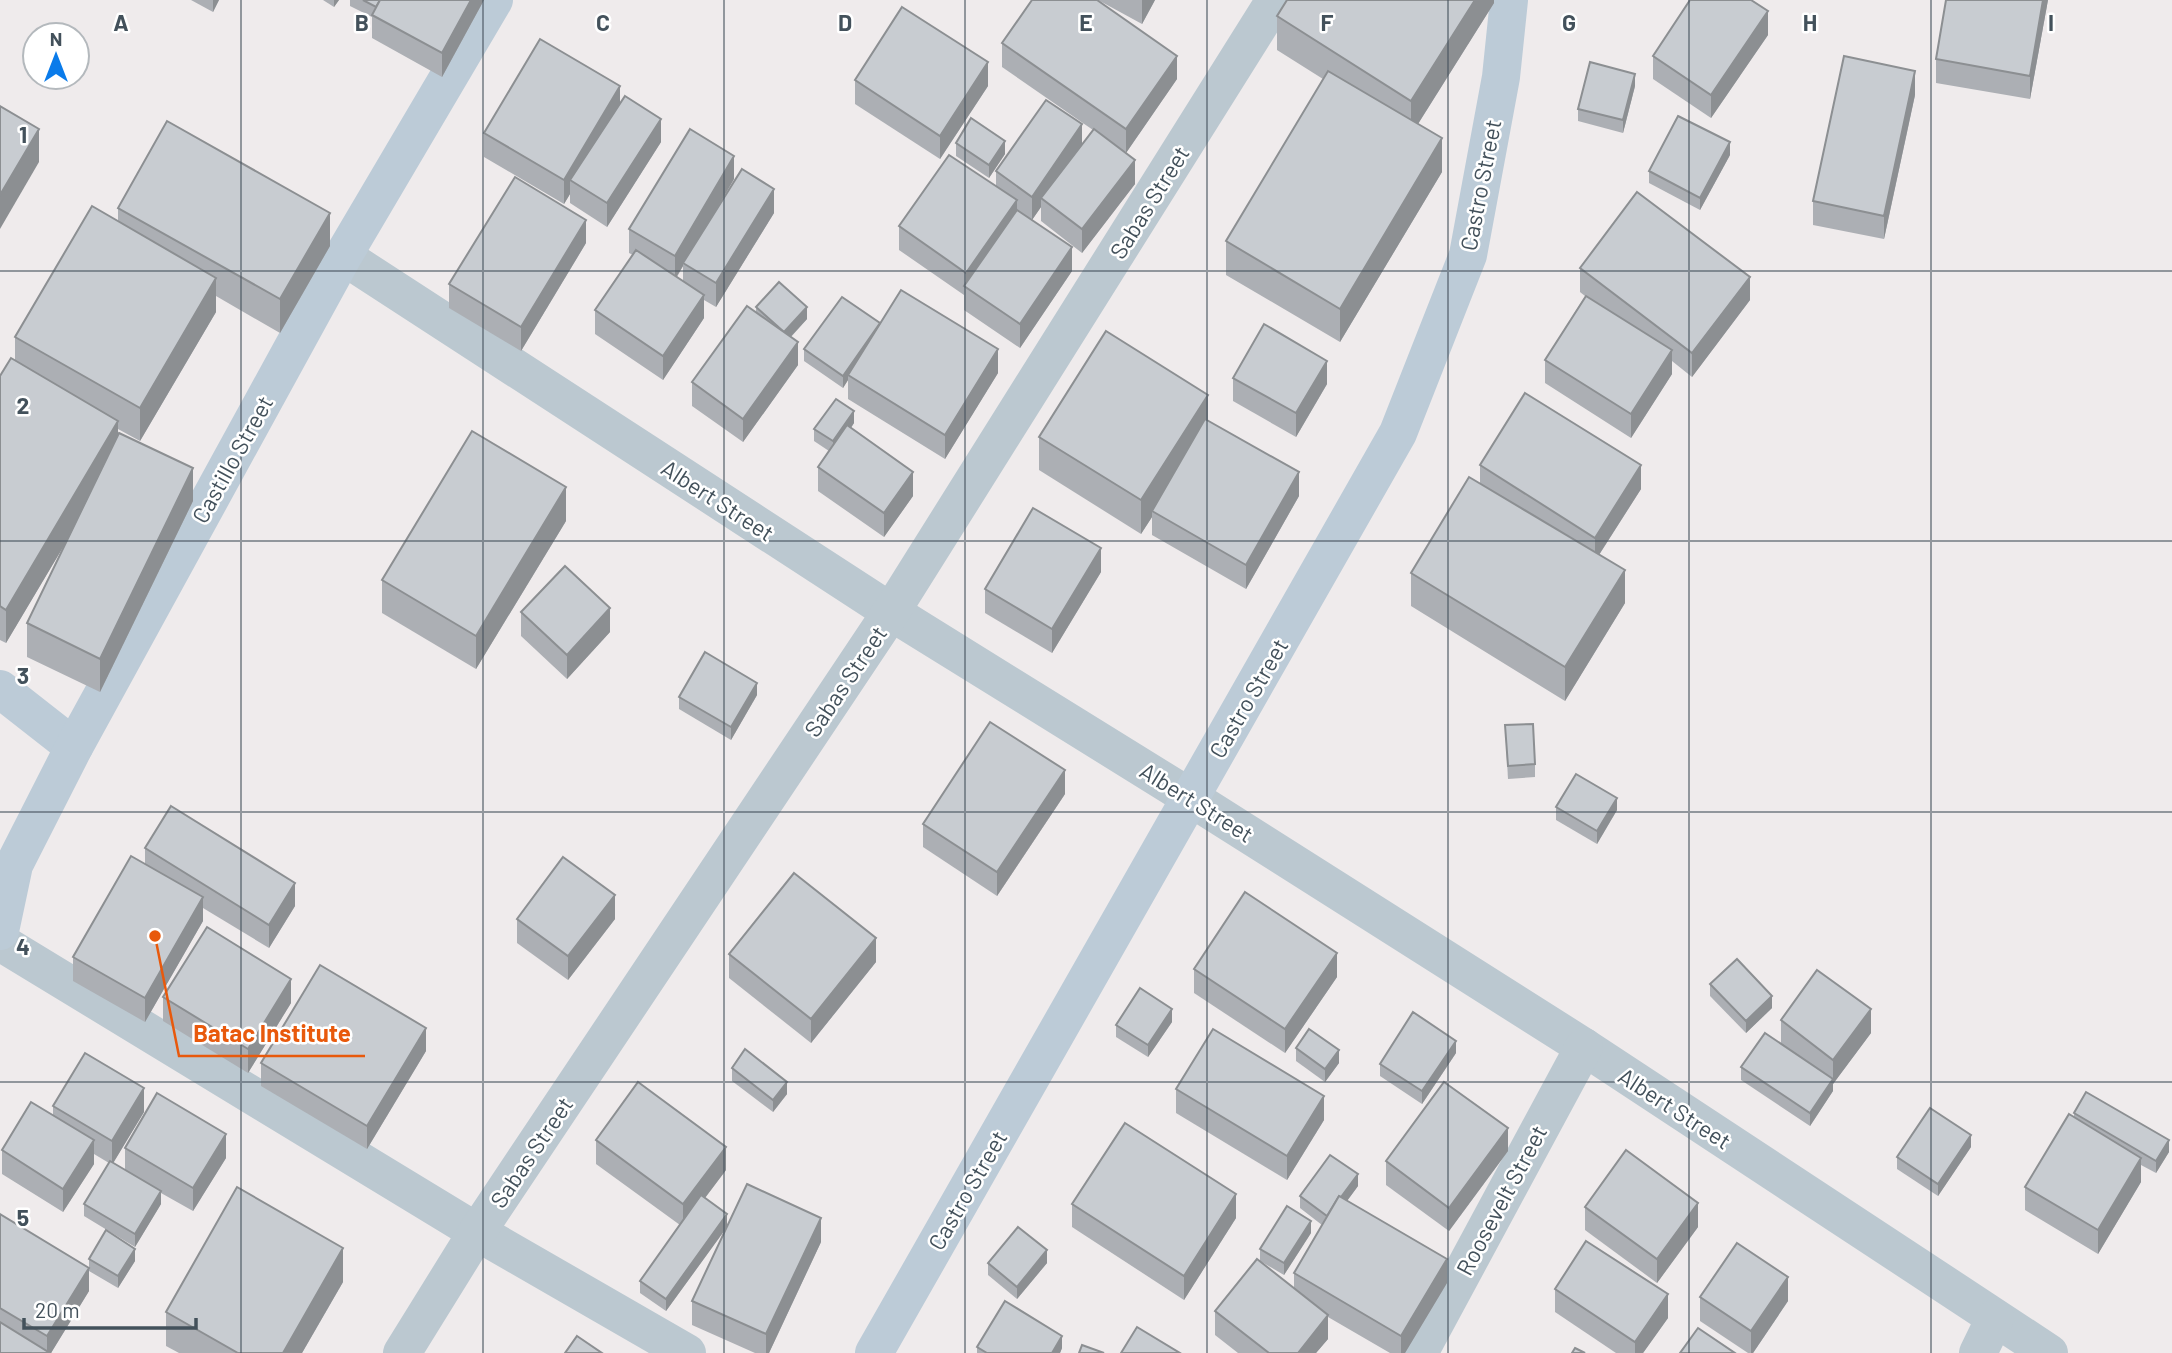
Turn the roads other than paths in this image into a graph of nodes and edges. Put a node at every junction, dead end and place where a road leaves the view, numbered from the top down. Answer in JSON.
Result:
{"nodes":[{"id":1,"x":494,"y":0,"type":"edge"},
{"id":2,"x":1275,"y":0,"type":"edge"},
{"id":3,"x":1509,"y":0,"type":"edge"},
{"id":4,"x":343,"y":256,"type":"junction"},
{"id":5,"x":891,"y":612,"type":"junction"},
{"id":6,"x":0,"y":688,"type":"edge"},
{"id":7,"x":74,"y":747,"type":"junction"},
{"id":8,"x":1191,"y":798,"type":"junction"},
{"id":9,"x":0,"y":931,"type":"edge"},
{"id":10,"x":0,"y":942,"type":"edge"},
{"id":11,"x":1584,"y":1047,"type":"junction"},
{"id":12,"x":477,"y":1232,"type":"junction"},
{"id":13,"x":1995,"y":1318,"type":"junction"},
{"id":14,"x":402,"y":1353,"type":"edge"},
{"id":15,"x":687,"y":1353,"type":"edge"},
{"id":16,"x":874,"y":1353,"type":"edge"},
{"id":17,"x":1419,"y":1353,"type":"edge"},
{"id":18,"x":1978,"y":1353,"type":"edge"},
{"id":19,"x":2049,"y":1353,"type":"edge"}],
"edges":[{"from":1,"to":4,"type":"main road","name":"Castillo Street"},
{"from":2,"to":5,"type":"street","name":"Sabas Street"},
{"from":3,"to":8,"type":"main road","name":"Castro Street"},
{"from":4,"to":5,"type":"street","name":"Albert Street"},
{"from":4,"to":7,"type":"main road","name":"Castillo Street"},
{"from":5,"to":8,"type":"street","name":"Albert Street"},
{"from":5,"to":12,"type":"street","name":"Sabas Street"},
{"from":6,"to":7,"type":"main road"},
{"from":7,"to":9,"type":"main road","name":"Castillo Street"},
{"from":8,"to":11,"type":"street","name":"Albert Street"},
{"from":8,"to":16,"type":"main road","name":"Castro Street"},
{"from":10,"to":12,"type":"street"},
{"from":11,"to":13,"type":"street","name":"Albert Street"},
{"from":11,"to":17,"type":"street","name":"Roosevelt Street"},
{"from":12,"to":14,"type":"street","name":"Sabas Street"},
{"from":12,"to":15,"type":"street"},
{"from":13,"to":18,"type":"street"},
{"from":13,"to":19,"type":"street","name":"Albert Street"}]}
